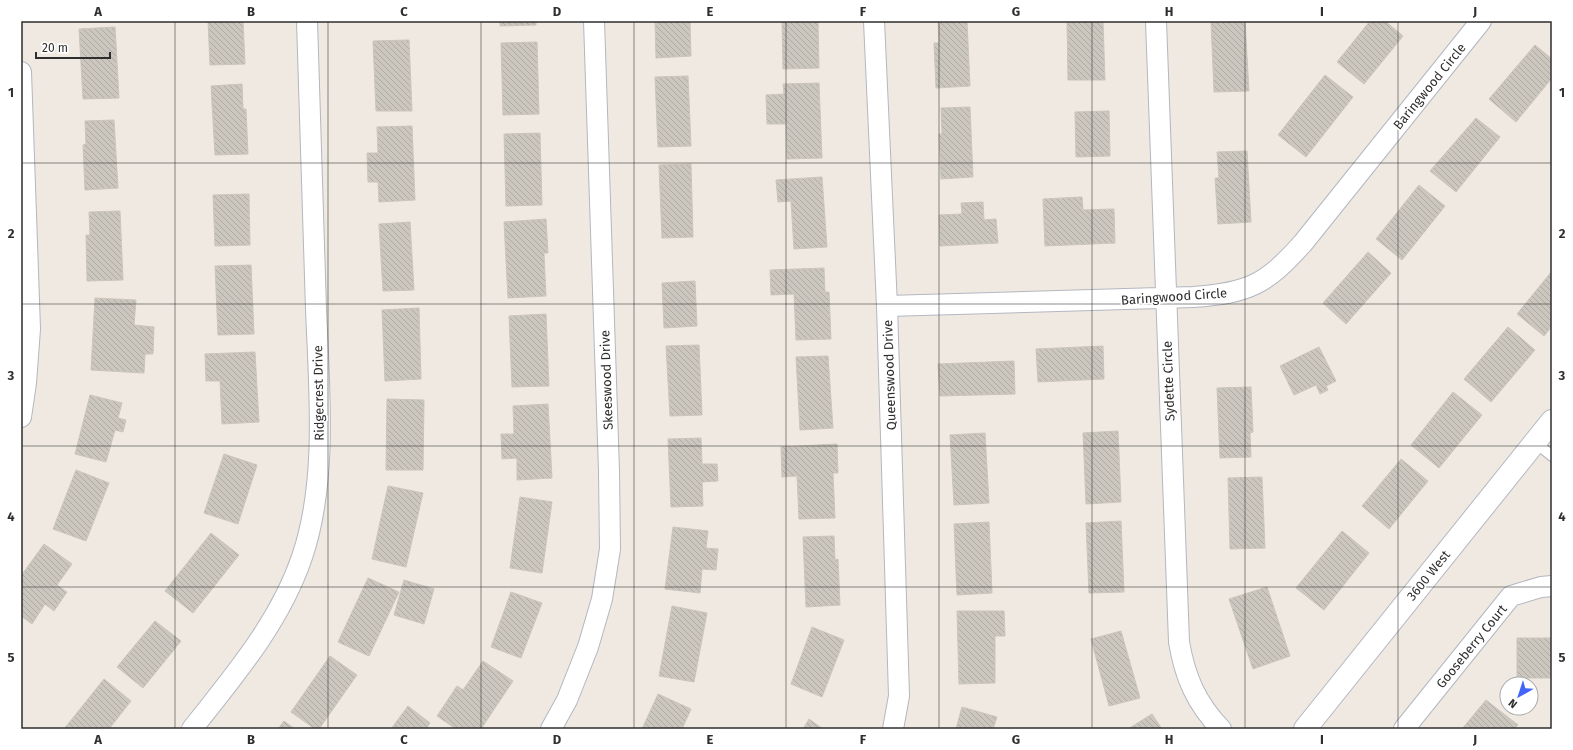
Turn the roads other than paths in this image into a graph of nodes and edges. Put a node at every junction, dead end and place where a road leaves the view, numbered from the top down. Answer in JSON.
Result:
{"nodes":[{"id":1,"x":306,"y":21,"type":"edge"},
{"id":2,"x":594,"y":21,"type":"edge"},
{"id":3,"x":874,"y":21,"type":"edge"},
{"id":4,"x":1156,"y":21,"type":"edge"},
{"id":5,"x":1481,"y":21,"type":"edge"},
{"id":6,"x":21,"y":72,"type":"edge"},
{"id":7,"x":1165,"y":299,"type":"junction"},
{"id":8,"x":887,"y":306,"type":"junction"},
{"id":9,"x":21,"y":417,"type":"edge"},
{"id":10,"x":1552,"y":421,"type":"edge"},
{"id":11,"x":1535,"y":442,"type":"junction"},
{"id":12,"x":1552,"y":456,"type":"edge"},
{"id":13,"x":1552,"y":586,"type":"edge"},
{"id":14,"x":192,"y":729,"type":"edge"},
{"id":15,"x":551,"y":729,"type":"edge"},
{"id":16,"x":892,"y":729,"type":"edge"},
{"id":17,"x":1221,"y":729,"type":"edge"},
{"id":18,"x":1305,"y":729,"type":"edge"},
{"id":19,"x":1404,"y":729,"type":"edge"}],
"edges":[{"from":1,"to":14,"type":"street","name":"Ridgecrest Drive"},
{"from":2,"to":15,"type":"street","name":"Skeeswood Drive"},
{"from":3,"to":8,"type":"street","name":"Queenswood Drive"},
{"from":4,"to":7,"type":"street","name":"Sydette Circle"},
{"from":5,"to":7,"type":"street","name":"Baringwood Circle"},
{"from":6,"to":9,"type":"street"},
{"from":7,"to":8,"type":"street","name":"Baringwood Circle"},
{"from":7,"to":17,"type":"street","name":"Sydette Circle"},
{"from":8,"to":16,"type":"street","name":"Queenswood Drive"},
{"from":10,"to":11,"type":"street","name":"3600 West"},
{"from":11,"to":12,"type":"lane"},
{"from":11,"to":18,"type":"street","name":"3600 West"},
{"from":13,"to":19,"type":"street","name":"Gooseberry Court"}]}
